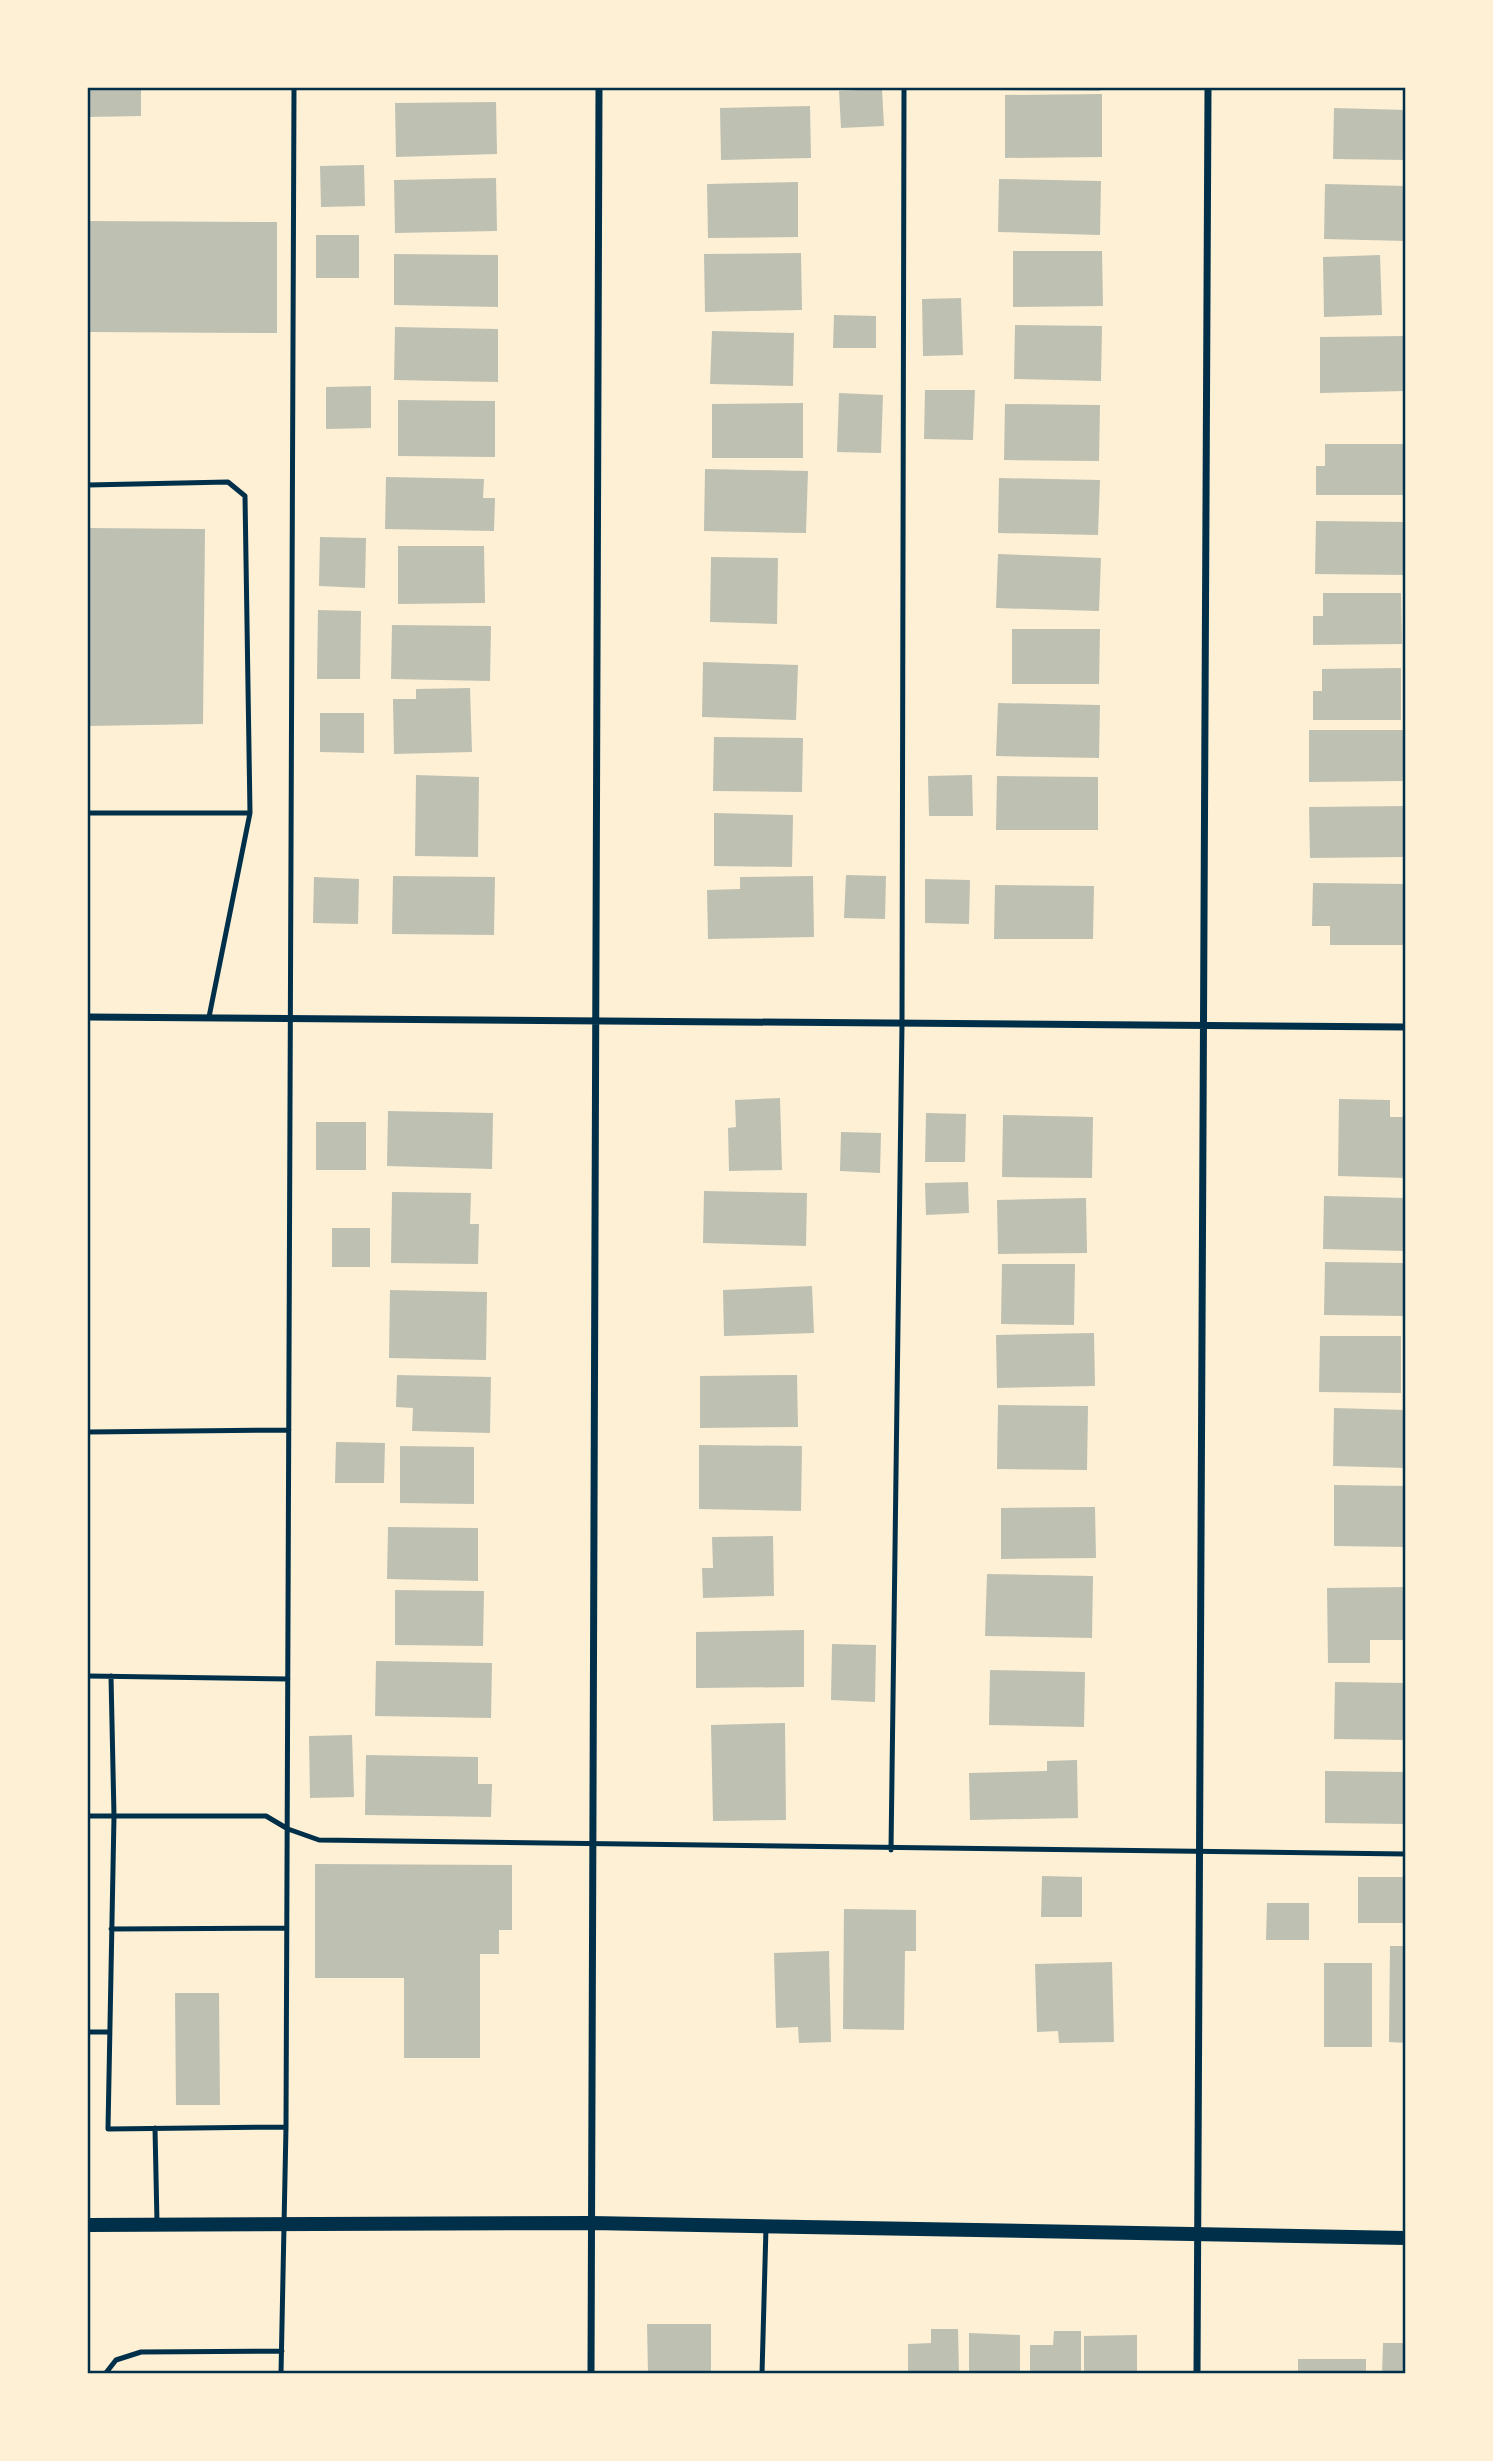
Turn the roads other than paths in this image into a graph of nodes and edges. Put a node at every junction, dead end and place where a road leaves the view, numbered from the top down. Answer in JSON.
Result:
{"nodes":[{"id":1,"x":294,"y":88,"type":"edge"},
{"id":2,"x":598,"y":88,"type":"edge"},
{"id":3,"x":904,"y":88,"type":"edge"},
{"id":4,"x":1208,"y":88,"type":"edge"},
{"id":5,"x":88,"y":485,"type":"edge"},
{"id":6,"x":88,"y":813,"type":"edge"},
{"id":7,"x":250,"y":813,"type":"junction"},
{"id":8,"x":88,"y":1017,"type":"edge"},
{"id":9,"x":209,"y":1017,"type":"junction"},
{"id":10,"x":290,"y":1018,"type":"junction"},
{"id":11,"x":596,"y":1021,"type":"junction"},
{"id":12,"x":902,"y":1024,"type":"junction"},
{"id":13,"x":1202,"y":1026,"type":"junction"},
{"id":14,"x":1405,"y":1027,"type":"edge"},
{"id":15,"x":289,"y":1430,"type":"junction"},
{"id":16,"x":88,"y":1432,"type":"edge"},
{"id":17,"x":88,"y":1676,"type":"edge"},
{"id":18,"x":111,"y":1676,"type":"junction"},
{"id":19,"x":288,"y":1678,"type":"junction"},
{"id":20,"x":88,"y":1816,"type":"edge"},
{"id":21,"x":114,"y":1816,"type":"junction"},
{"id":22,"x":288,"y":1829,"type":"junction"},
{"id":23,"x":592,"y":1845,"type":"junction"},
{"id":24,"x":891,"y":1850,"type":"junction"},
{"id":25,"x":1200,"y":1853,"type":"junction"},
{"id":26,"x":1405,"y":1854,"type":"edge"},
{"id":27,"x":287,"y":1928,"type":"junction"},
{"id":28,"x":111,"y":1929,"type":"junction"},
{"id":29,"x":88,"y":2032,"type":"edge"},
{"id":30,"x":109,"y":2032,"type":"junction"},
{"id":31,"x":286,"y":2127,"type":"junction"},
{"id":32,"x":155,"y":2128,"type":"junction"},
{"id":33,"x":286,"y":2222,"type":"junction"},
{"id":34,"x":591,"y":2222,"type":"junction"},
{"id":35,"x":157,"y":2224,"type":"junction"},
{"id":36,"x":88,"y":2225,"type":"edge"},
{"id":37,"x":766,"y":2227,"type":"junction"},
{"id":38,"x":1198,"y":2237,"type":"junction"},
{"id":39,"x":1405,"y":2238,"type":"edge"},
{"id":40,"x":282,"y":2351,"type":"junction"},
{"id":41,"x":105,"y":2374,"type":"edge"},
{"id":42,"x":281,"y":2374,"type":"edge"},
{"id":43,"x":591,"y":2374,"type":"edge"},
{"id":44,"x":762,"y":2374,"type":"edge"},
{"id":45,"x":1196,"y":2374,"type":"edge"}],
"edges":[{"from":1,"to":10,"type":"lane"},
{"from":2,"to":11,"type":"street"},
{"from":3,"to":12,"type":"lane"},
{"from":4,"to":13,"type":"street"},
{"from":5,"to":7,"type":"lane"},
{"from":6,"to":7,"type":"lane"},
{"from":7,"to":9,"type":"lane"},
{"from":8,"to":9,"type":"street"},
{"from":9,"to":10,"type":"street"},
{"from":10,"to":11,"type":"street"},
{"from":10,"to":15,"type":"lane"},
{"from":11,"to":12,"type":"street"},
{"from":11,"to":23,"type":"street"},
{"from":12,"to":13,"type":"street"},
{"from":12,"to":24,"type":"lane"},
{"from":13,"to":14,"type":"street"},
{"from":13,"to":25,"type":"street"},
{"from":15,"to":16,"type":"lane"},
{"from":15,"to":19,"type":"lane"},
{"from":17,"to":18,"type":"lane"},
{"from":18,"to":19,"type":"lane"},
{"from":18,"to":21,"type":"lane"},
{"from":19,"to":22,"type":"lane"},
{"from":20,"to":21,"type":"lane"},
{"from":21,"to":22,"type":"lane"},
{"from":21,"to":28,"type":"lane"},
{"from":22,"to":23,"type":"lane"},
{"from":22,"to":27,"type":"lane"},
{"from":23,"to":24,"type":"lane"},
{"from":23,"to":34,"type":"street"},
{"from":24,"to":25,"type":"lane"},
{"from":25,"to":26,"type":"lane"},
{"from":25,"to":38,"type":"street"},
{"from":27,"to":28,"type":"lane"},
{"from":27,"to":31,"type":"lane"},
{"from":28,"to":30,"type":"lane"},
{"from":29,"to":30,"type":"lane"},
{"from":30,"to":32,"type":"lane"},
{"from":31,"to":32,"type":"lane"},
{"from":31,"to":33,"type":"lane"},
{"from":32,"to":35,"type":"lane"},
{"from":33,"to":34,"type":"main road"},
{"from":33,"to":35,"type":"main road"},
{"from":33,"to":40,"type":"lane"},
{"from":34,"to":37,"type":"main road"},
{"from":34,"to":43,"type":"street"},
{"from":35,"to":36,"type":"main road"},
{"from":37,"to":38,"type":"main road"},
{"from":37,"to":44,"type":"lane"},
{"from":38,"to":39,"type":"main road"},
{"from":38,"to":45,"type":"street"},
{"from":40,"to":41,"type":"lane"},
{"from":40,"to":42,"type":"lane"}]}
